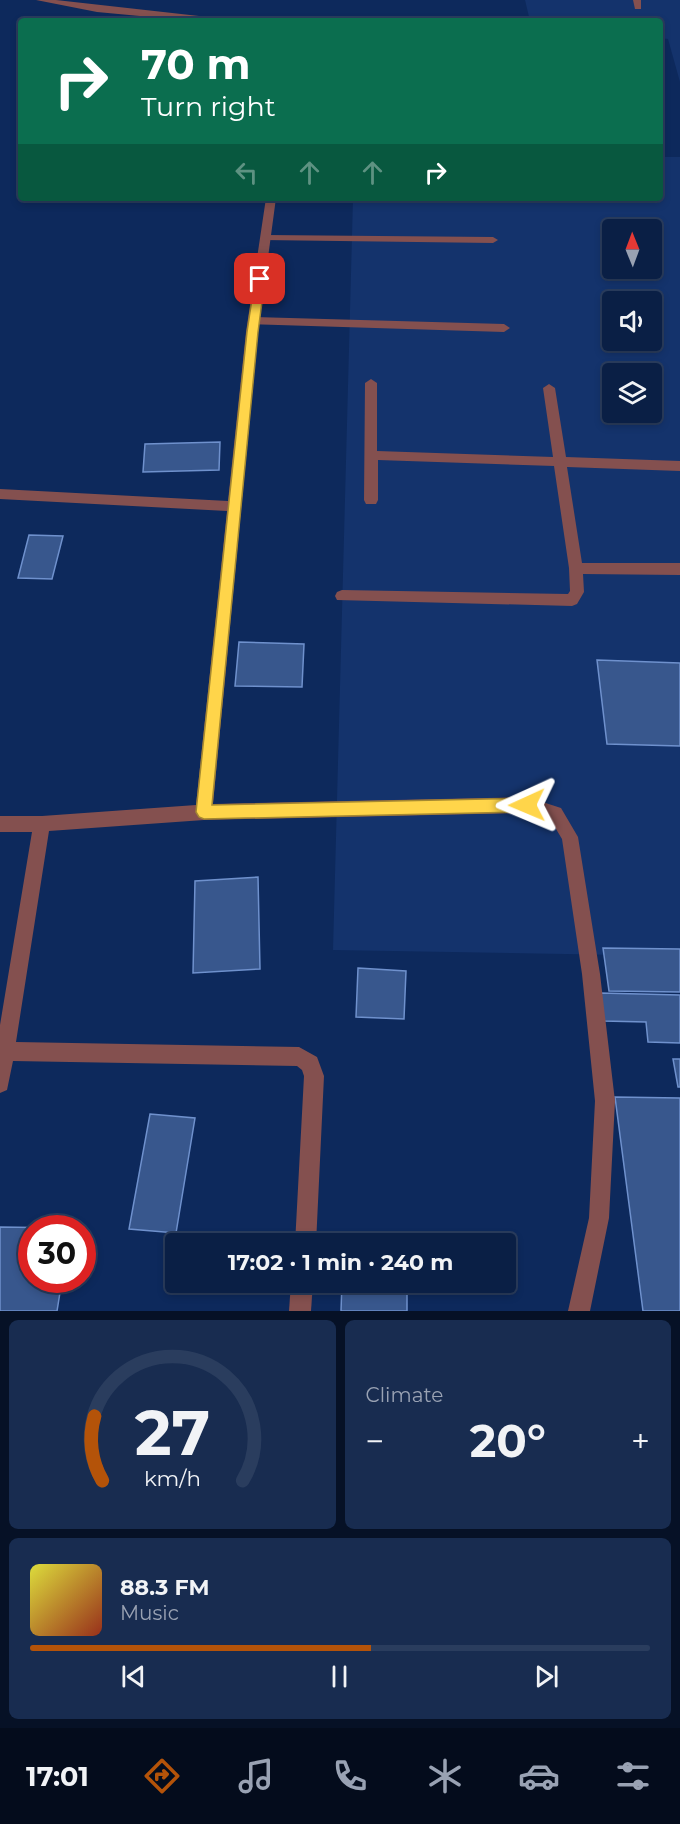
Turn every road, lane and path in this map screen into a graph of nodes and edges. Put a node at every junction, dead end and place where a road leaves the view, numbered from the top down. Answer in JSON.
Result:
{"nodes":[{"id":1,"x":40,"y":0,"type":"edge"},
{"id":2,"x":189,"y":18,"type":"edge"},
{"id":3,"x":271,"y":201,"type":"edge"},
{"id":4,"x":266,"y":238,"type":"junction"},
{"id":5,"x":494,"y":240,"type":"dead end"},
{"id":6,"x":254,"y":321,"type":"junction"},
{"id":7,"x":504,"y":328,"type":"dead end"},
{"id":8,"x":371,"y":383,"type":"dead end"},
{"id":9,"x":549,"y":388,"type":"dead end"},
{"id":10,"x":372,"y":455,"type":"junction"},
{"id":11,"x":561,"y":462,"type":"junction"},
{"id":12,"x":680,"y":466,"type":"edge"},
{"id":13,"x":0,"y":494,"type":"edge"},
{"id":14,"x":371,"y":500,"type":"dead end"},
{"id":15,"x":235,"y":506,"type":"junction"},
{"id":16,"x":576,"y":568,"type":"junction"},
{"id":17,"x":680,"y":569,"type":"edge"},
{"id":18,"x":342,"y":596,"type":"dead end"},
{"id":19,"x":204,"y":812,"type":"junction"},
{"id":20,"x":0,"y":824,"type":"edge"},
{"id":21,"x":42,"y":824,"type":"junction"},
{"id":22,"x":6,"y":1005,"type":"edge"},
{"id":23,"x":7,"y":1051,"type":"junction"},
{"id":24,"x":0,"y":1083,"type":"edge"},
{"id":25,"x":305,"y":1233,"type":"edge"},
{"id":26,"x":301,"y":1293,"type":"edge"},
{"id":27,"x":300,"y":1311,"type":"edge"},
{"id":28,"x":579,"y":1311,"type":"edge"}],
"edges":[{"from":1,"to":2,"type":"street"},
{"from":3,"to":4,"type":"street"},
{"from":4,"to":5,"type":"street"},
{"from":4,"to":6,"type":"street"},
{"from":6,"to":7,"type":"street"},
{"from":6,"to":15,"type":"street"},
{"from":8,"to":10,"type":"street"},
{"from":9,"to":11,"type":"street"},
{"from":10,"to":11,"type":"street"},
{"from":10,"to":14,"type":"street"},
{"from":11,"to":12,"type":"street"},
{"from":11,"to":16,"type":"street"},
{"from":13,"to":15,"type":"street"},
{"from":15,"to":19,"type":"street"},
{"from":16,"to":17,"type":"street"},
{"from":16,"to":18,"type":"street"},
{"from":19,"to":21,"type":"street"},
{"from":19,"to":28,"type":"street"},
{"from":20,"to":21,"type":"street"},
{"from":21,"to":22,"type":"street"},
{"from":22,"to":23,"type":"street"},
{"from":23,"to":24,"type":"street"},
{"from":23,"to":25,"type":"street"},
{"from":26,"to":27,"type":"street"}]}
